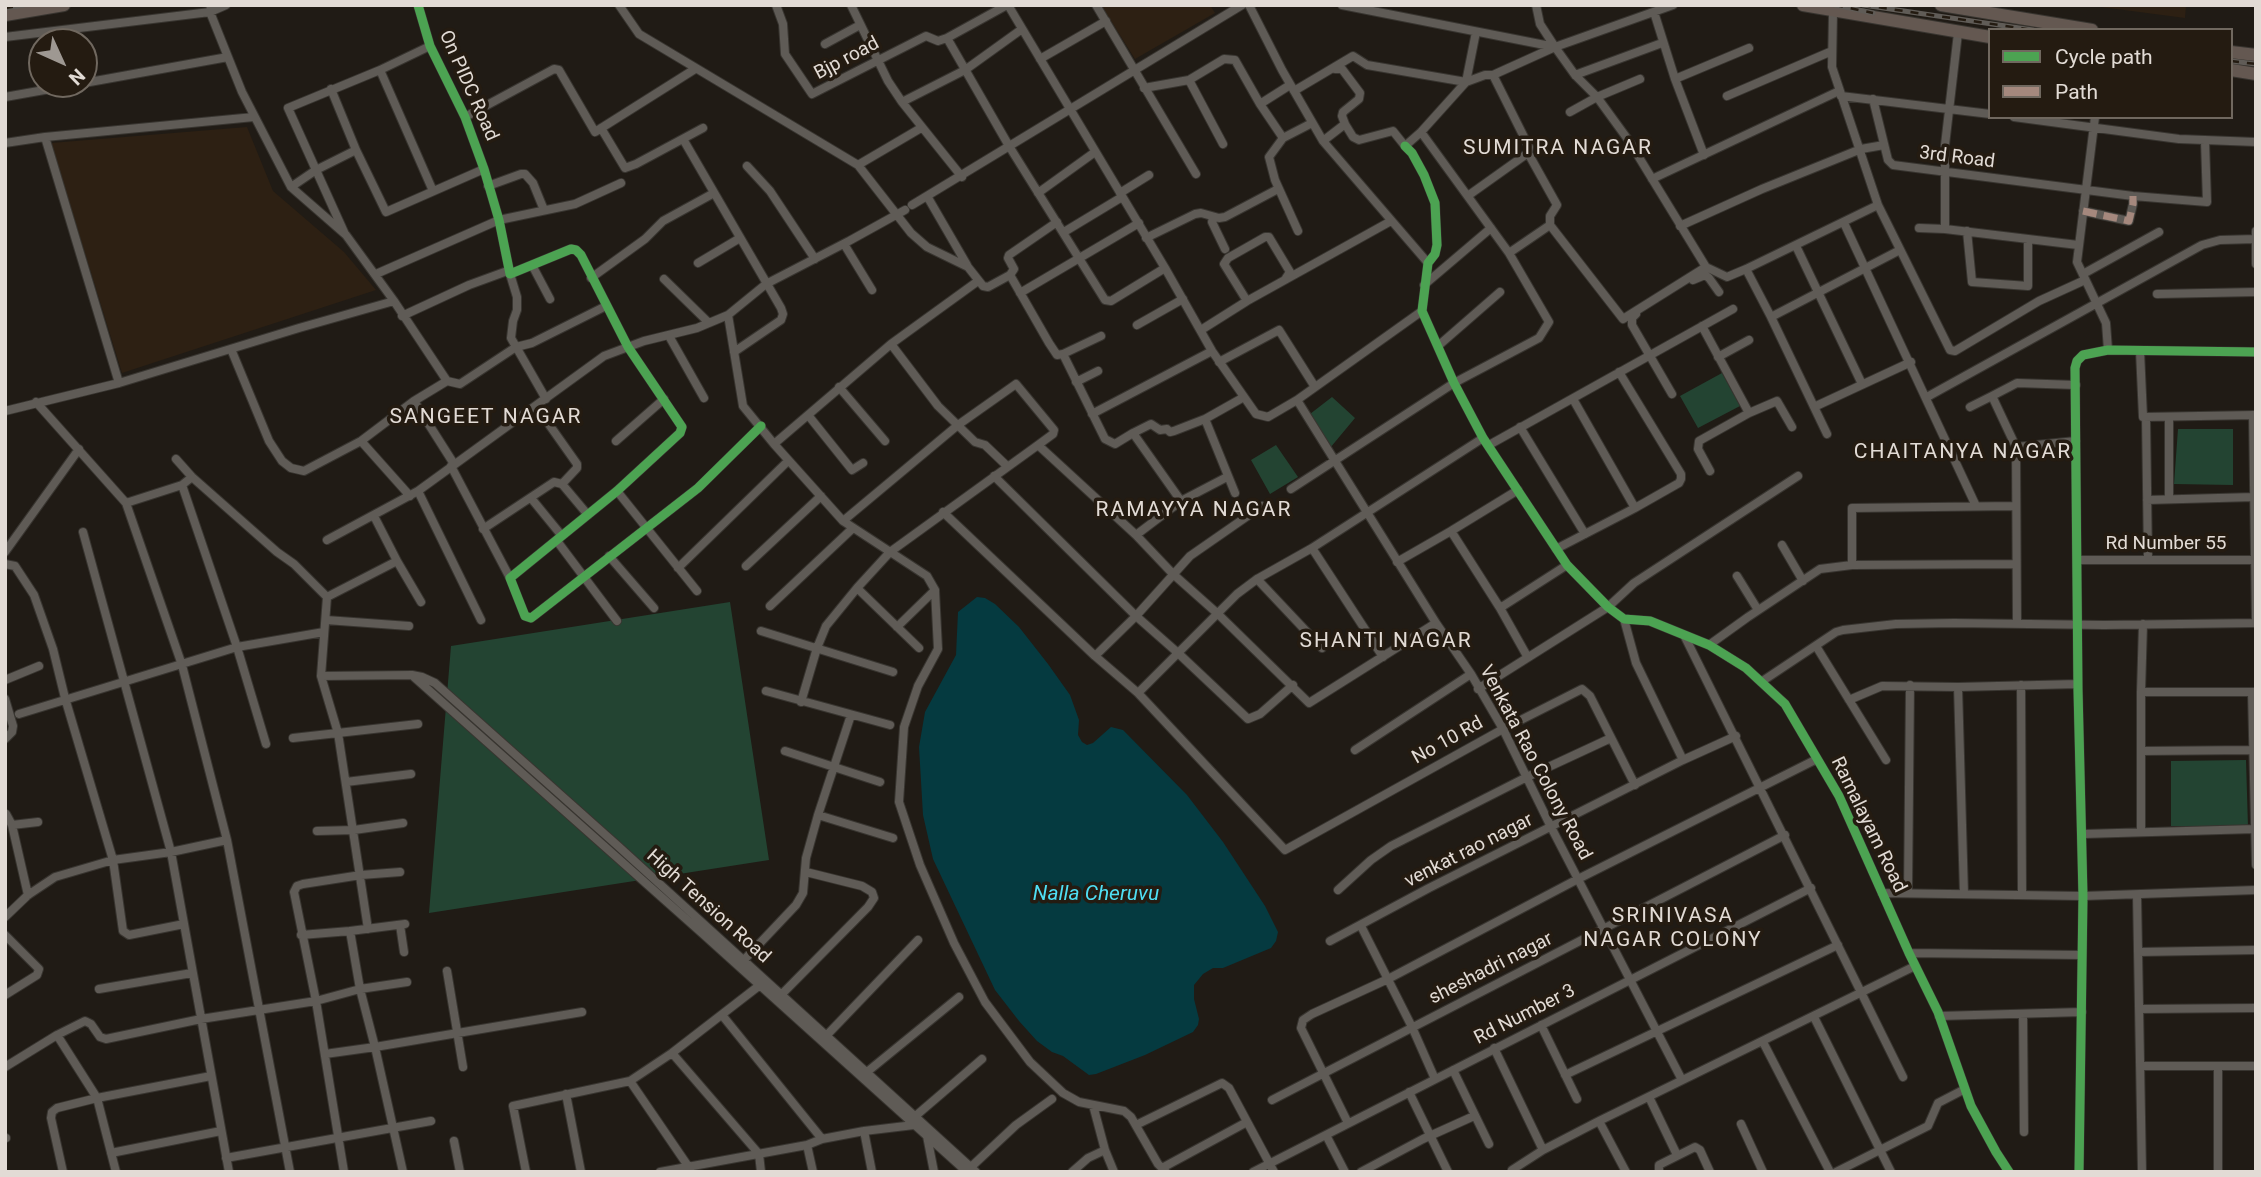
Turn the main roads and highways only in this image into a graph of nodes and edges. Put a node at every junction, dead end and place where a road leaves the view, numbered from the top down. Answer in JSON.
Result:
{"nodes":[{"id":1,"x":64,"y":5,"type":"edge"},
{"id":2,"x":1803,"y":5,"type":"edge"},
{"id":3,"x":1941,"y":5,"type":"edge"},
{"id":4,"x":1837,"y":10,"type":"edge"},
{"id":5,"x":5,"y":15,"type":"edge"},
{"id":6,"x":2080,"y":28,"type":"edge"},
{"id":7,"x":1988,"y":37,"type":"edge"},
{"id":8,"x":2233,"y":52,"type":"edge"},
{"id":9,"x":2256,"y":55,"type":"edge"},
{"id":10,"x":2236,"y":71,"type":"edge"},
{"id":11,"x":2256,"y":74,"type":"edge"}],
"edges":[{"from":1,"to":5,"type":"highway"},
{"from":2,"to":4,"type":"highway"},
{"from":3,"to":6,"type":"highway"},
{"from":4,"to":7,"type":"highway"},
{"from":8,"to":9,"type":"highway"},
{"from":10,"to":11,"type":"highway"}]}
